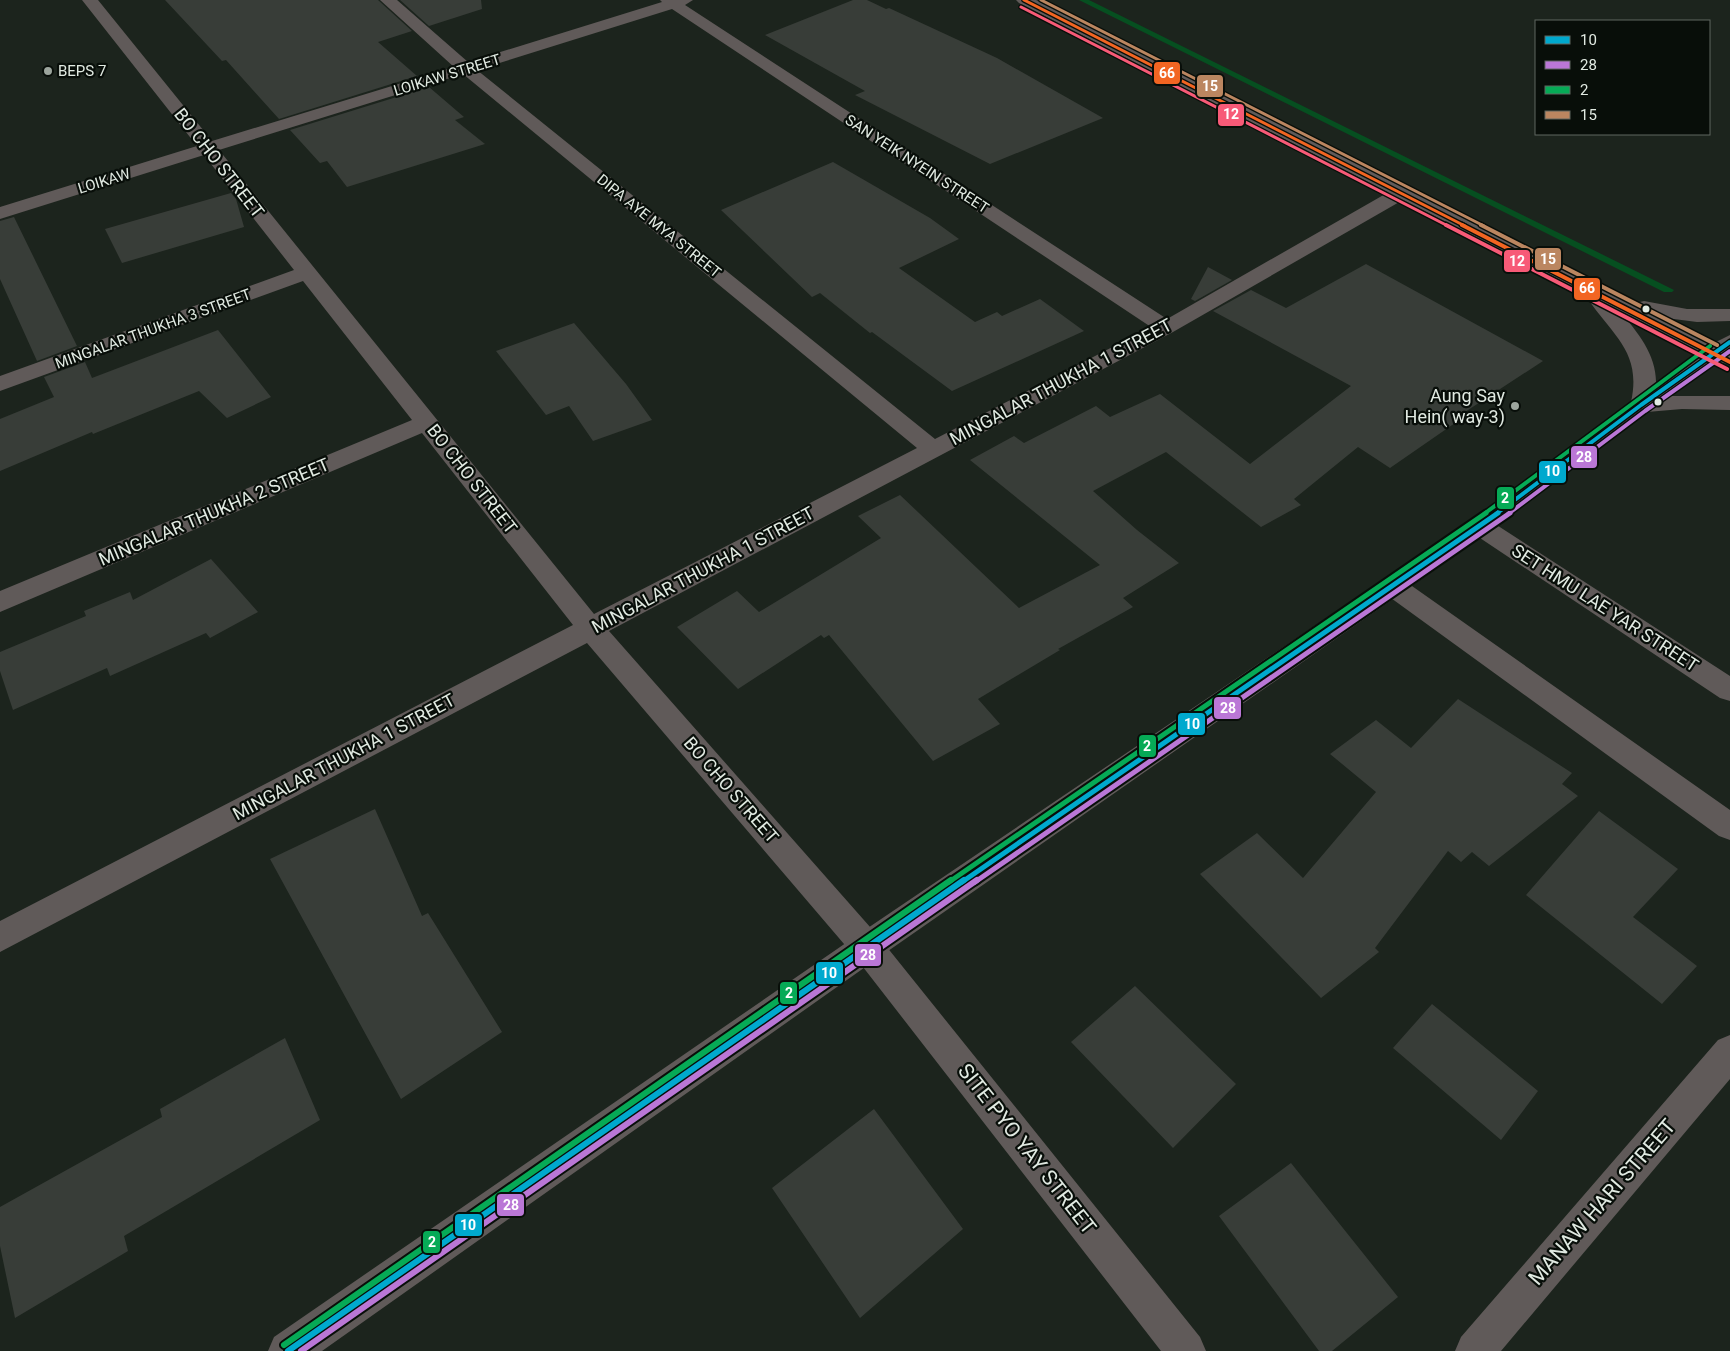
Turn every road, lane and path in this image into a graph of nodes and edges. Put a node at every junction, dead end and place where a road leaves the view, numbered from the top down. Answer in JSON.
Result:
{"nodes":[{"id":1,"x":90,"y":0,"type":"edge"},
{"id":2,"x":388,"y":0,"type":"edge"},
{"id":3,"x":1024,"y":0,"type":"edge"},
{"id":4,"x":675,"y":1,"type":"edge"},
{"id":5,"x":466,"y":68,"type":"junction"},
{"id":6,"x":208,"y":150,"type":"junction"},
{"id":7,"x":1401,"y":193,"type":"junction"},
{"id":8,"x":0,"y":213,"type":"edge"},
{"id":9,"x":306,"y":273,"type":"junction"},
{"id":10,"x":1590,"y":290,"type":"junction"},
{"id":11,"x":1730,"y":315,"type":"edge"},
{"id":12,"x":1166,"y":328,"type":"junction"},
{"id":13,"x":1726,"y":354,"type":"edge"},
{"id":14,"x":0,"y":384,"type":"edge"},
{"id":15,"x":1730,"y":403,"type":"edge"},
{"id":16,"x":1641,"y":405,"type":"junction"},
{"id":17,"x":428,"y":422,"type":"junction"},
{"id":18,"x":933,"y":449,"type":"junction"},
{"id":19,"x":1480,"y":526,"type":"junction"},
{"id":20,"x":1393,"y":586,"type":"junction"},
{"id":21,"x":0,"y":602,"type":"edge"},
{"id":22,"x":590,"y":628,"type":"junction"},
{"id":23,"x":1730,"y":690,"type":"edge"},
{"id":24,"x":1730,"y":827,"type":"edge"},
{"id":25,"x":0,"y":937,"type":"edge"},
{"id":26,"x":867,"y":947,"type":"junction"},
{"id":27,"x":1730,"y":1052,"type":"edge"},
{"id":28,"x":288,"y":1351,"type":"edge"},
{"id":29,"x":1186,"y":1351,"type":"edge"},
{"id":30,"x":1475,"y":1351,"type":"edge"}],
"edges":[{"from":1,"to":6,"type":"street","name":"BO CHO STREET"},
{"from":2,"to":5,"type":"street","name":"DIPA AYE MYA STREET"},
{"from":3,"to":7,"type":"street"},
{"from":4,"to":5,"type":"street","name":"LOIKAW STREET"},
{"from":4,"to":12,"type":"street","name":"SAN YEIK NYEIN STREET"},
{"from":5,"to":6,"type":"street","name":"LOIKAW STREET"},
{"from":5,"to":18,"type":"street","name":"DIPA AYE MYA STREET"},
{"from":6,"to":8,"type":"street","name":"LOIKAW"},
{"from":6,"to":9,"type":"street","name":"BO CHO STREET"},
{"from":7,"to":10,"type":"street"},
{"from":7,"to":12,"type":"street","name":"MINGALAR THUKHA 1 STREET"},
{"from":9,"to":14,"type":"street","name":"MINGALAR THUKHA 3 STREET"},
{"from":9,"to":17,"type":"street","name":"BO CHO STREET"},
{"from":10,"to":11,"type":"street"},
{"from":10,"to":13,"type":"street"},
{"from":10,"to":16,"type":"street"},
{"from":12,"to":18,"type":"street","name":"MINGALAR THUKHA 1 STREET"},
{"from":13,"to":16,"type":"street"},
{"from":15,"to":16,"type":"street"},
{"from":16,"to":19,"type":"street"},
{"from":17,"to":21,"type":"street","name":"MINGALAR THUKHA 2 STREET"},
{"from":17,"to":22,"type":"street","name":"BO CHO STREET"},
{"from":18,"to":22,"type":"street","name":"MINGALAR THUKHA 1 STREET"},
{"from":19,"to":20,"type":"street"},
{"from":19,"to":23,"type":"street","name":"SET HMU LAE YAR STREET"},
{"from":20,"to":24,"type":"street"},
{"from":20,"to":26,"type":"street"},
{"from":22,"to":25,"type":"street","name":"MINGALAR THUKHA 1 STREET"},
{"from":22,"to":26,"type":"street","name":"BO CHO STREET"},
{"from":26,"to":28,"type":"street"},
{"from":26,"to":29,"type":"street","name":"SITE PYO YAY STREET"},
{"from":27,"to":30,"type":"street","name":"MANAW HARI STREET"}]}
